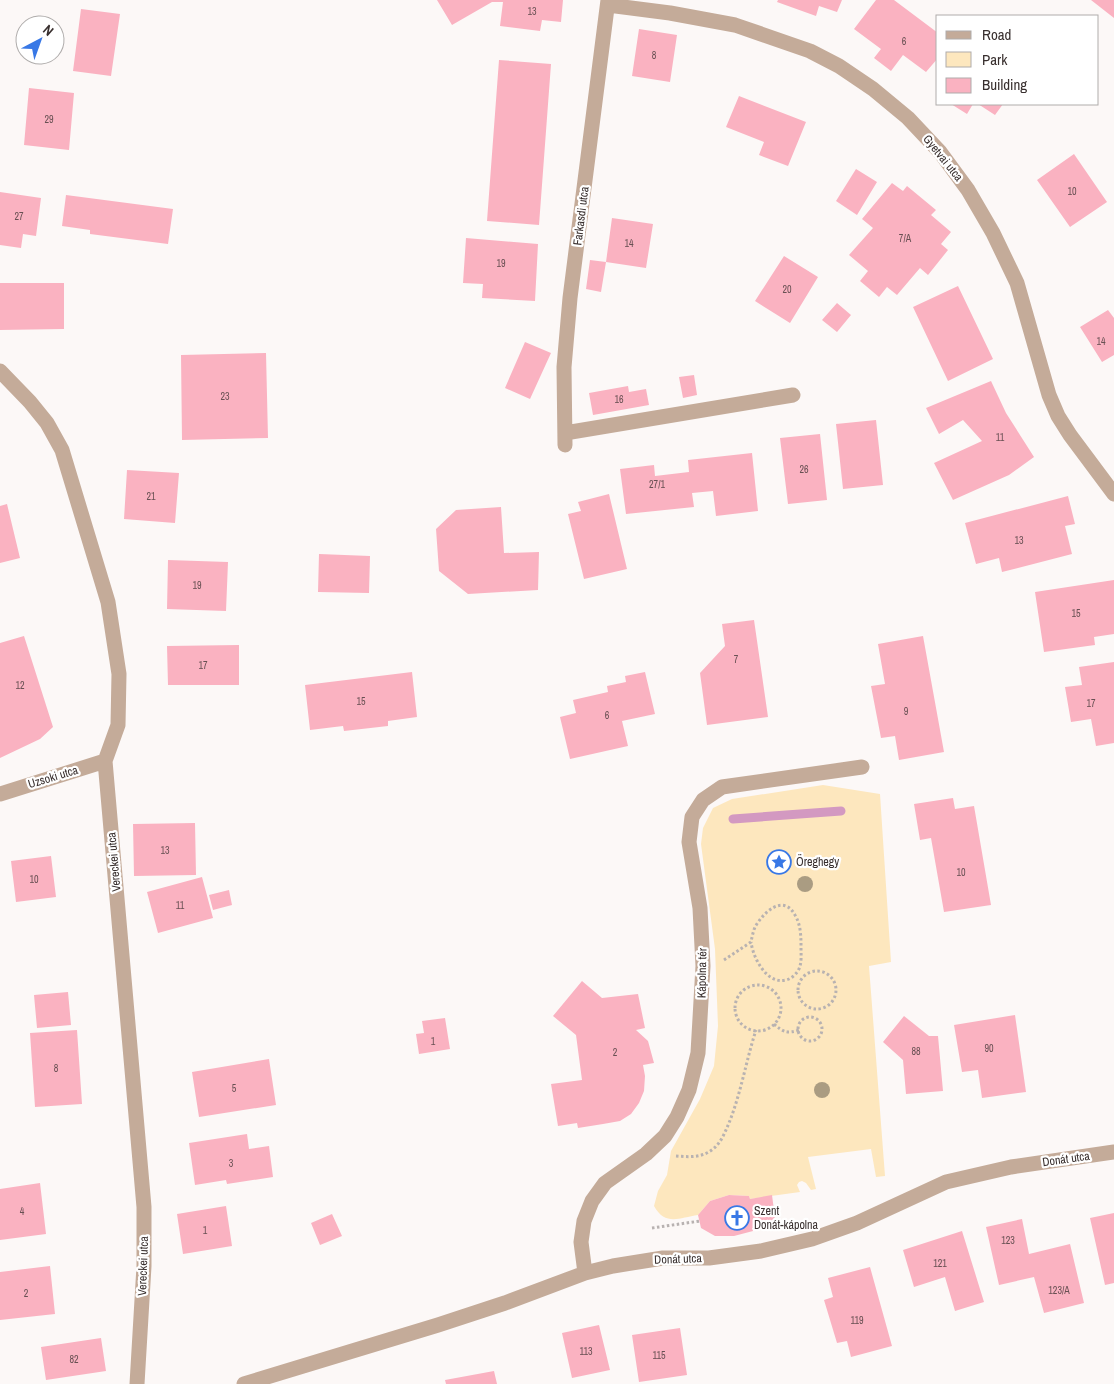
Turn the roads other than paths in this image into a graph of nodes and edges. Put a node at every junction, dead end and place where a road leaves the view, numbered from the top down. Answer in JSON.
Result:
{"nodes":[{"id":1,"x":608,"y":2,"type":"edge"},
{"id":2,"x":0,"y":371,"type":"edge"},
{"id":3,"x":794,"y":395,"type":"dead end"},
{"id":4,"x":1114,"y":494,"type":"edge"},
{"id":5,"x":105,"y":761,"type":"junction"},
{"id":6,"x":862,"y":767,"type":"dead end"},
{"id":7,"x":0,"y":794,"type":"edge"},
{"id":8,"x":1114,"y":1152,"type":"edge"},
{"id":9,"x":585,"y":1273,"type":"junction"},
{"id":10,"x":138,"y":1384,"type":"edge"},
{"id":11,"x":244,"y":1384,"type":"edge"}],
"edges":[{"from":1,"to":3,"type":"street","name":"Farkasdi utca"},
{"from":1,"to":4,"type":"street","name":"Gyetvai utca"},
{"from":2,"to":5,"type":"street","name":"Vereckei utca"},
{"from":5,"to":7,"type":"street","name":"Uzsoki utca"},
{"from":5,"to":10,"type":"street","name":"Vereckei utca"},
{"from":6,"to":9,"type":"street","name":"Kápolna tér"},
{"from":8,"to":9,"type":"street","name":"Donát utca"},
{"from":9,"to":11,"type":"street","name":"Donát utca"}]}
